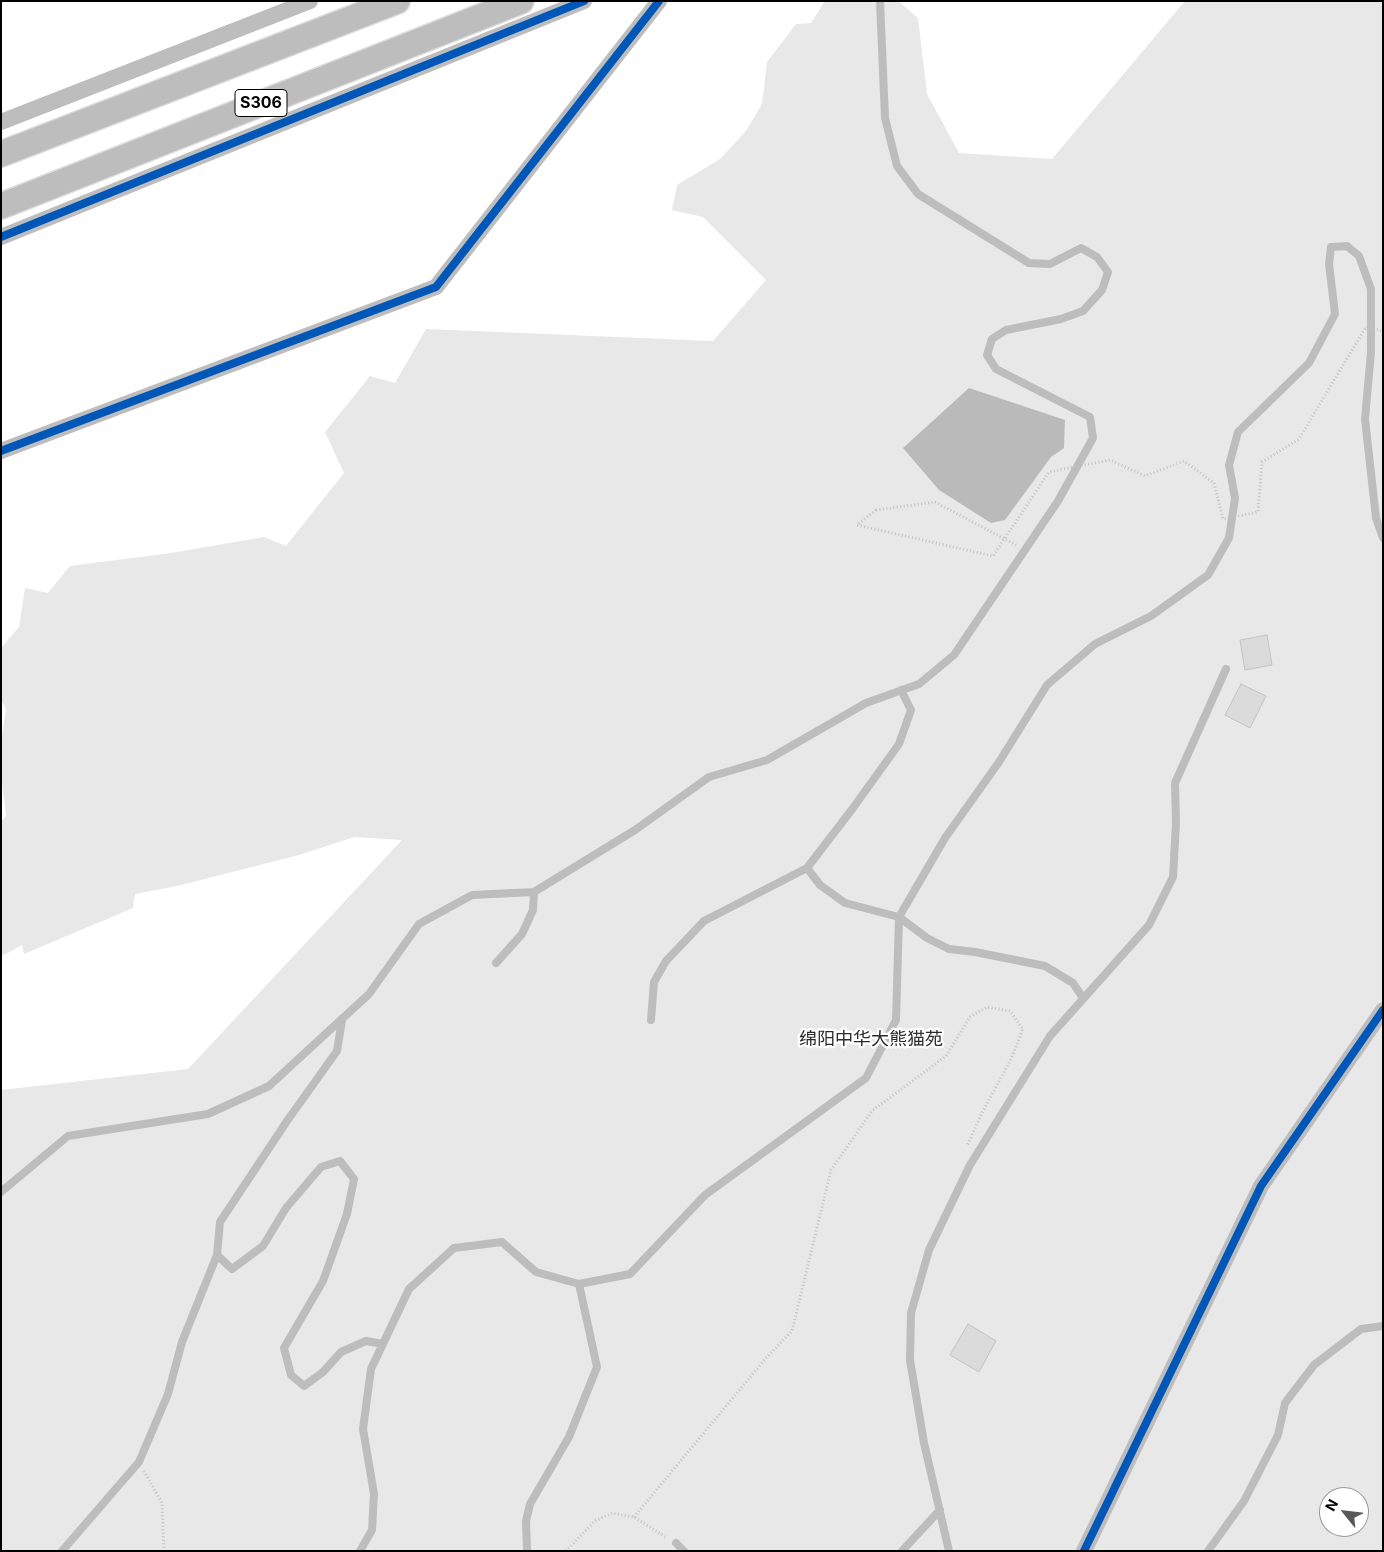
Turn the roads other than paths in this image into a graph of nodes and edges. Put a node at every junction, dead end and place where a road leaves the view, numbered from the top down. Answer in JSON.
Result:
{"nodes":[{"id":1,"x":310,"y":1,"type":"edge"},
{"id":2,"x":397,"y":1,"type":"edge"},
{"id":3,"x":521,"y":1,"type":"edge"},
{"id":4,"x":584,"y":1,"type":"edge"},
{"id":5,"x":659,"y":1,"type":"edge"},
{"id":6,"x":880,"y":1,"type":"edge"},
{"id":7,"x":1,"y":122,"type":"edge"},
{"id":8,"x":1,"y":154,"type":"edge"},
{"id":9,"x":1,"y":206,"type":"edge"},
{"id":10,"x":1,"y":237,"type":"edge"},
{"id":11,"x":1,"y":451,"type":"edge"},
{"id":12,"x":1383,"y":538,"type":"edge"},
{"id":13,"x":1226,"y":669,"type":"dead end"},
{"id":14,"x":902,"y":690,"type":"junction"},
{"id":15,"x":807,"y":868,"type":"junction"},
{"id":16,"x":534,"y":892,"type":"junction"},
{"id":17,"x":898,"y":917,"type":"junction"},
{"id":18,"x":496,"y":963,"type":"dead end"},
{"id":19,"x":1083,"y":998,"type":"junction"},
{"id":20,"x":1383,"y":1010,"type":"edge"},
{"id":21,"x":342,"y":1020,"type":"junction"},
{"id":22,"x":651,"y":1020,"type":"dead end"},
{"id":23,"x":1,"y":1192,"type":"edge"},
{"id":24,"x":217,"y":1255,"type":"junction"},
{"id":25,"x":578,"y":1284,"type":"junction"},
{"id":26,"x":1383,"y":1326,"type":"edge"},
{"id":27,"x":383,"y":1344,"type":"junction"},
{"id":28,"x":940,"y":1510,"type":"junction"},
{"id":29,"x":676,"y":1543,"type":"road end"},
{"id":30,"x":62,"y":1551,"type":"edge"},
{"id":31,"x":360,"y":1551,"type":"edge"},
{"id":32,"x":526,"y":1551,"type":"edge"},
{"id":33,"x":684,"y":1551,"type":"edge"},
{"id":34,"x":902,"y":1551,"type":"edge"},
{"id":35,"x":949,"y":1551,"type":"edge"},
{"id":36,"x":1084,"y":1551,"type":"edge"},
{"id":37,"x":1208,"y":1551,"type":"edge"}],
"edges":[{"from":1,"to":7,"type":"street"},
{"from":2,"to":8,"type":"main road","number":"S306"},
{"from":3,"to":9,"type":"main road","number":"S306"},
{"from":4,"to":10,"type":"street"},
{"from":5,"to":11,"type":"street"},
{"from":6,"to":14,"type":"lane"},
{"from":12,"to":17,"type":"lane"},
{"from":13,"to":19,"type":"lane"},
{"from":14,"to":15,"type":"lane"},
{"from":14,"to":16,"type":"lane"},
{"from":15,"to":17,"type":"lane"},
{"from":15,"to":22,"type":"lane"},
{"from":16,"to":18,"type":"lane"},
{"from":16,"to":21,"type":"lane"},
{"from":17,"to":19,"type":"lane"},
{"from":17,"to":25,"type":"lane"},
{"from":19,"to":28,"type":"lane"},
{"from":20,"to":36,"type":"street"},
{"from":21,"to":23,"type":"lane"},
{"from":21,"to":24,"type":"lane"},
{"from":24,"to":27,"type":"lane"},
{"from":24,"to":30,"type":"lane"},
{"from":25,"to":27,"type":"lane"},
{"from":25,"to":32,"type":"lane"},
{"from":26,"to":37,"type":"lane"},
{"from":27,"to":31,"type":"lane"},
{"from":28,"to":34,"type":"lane"},
{"from":28,"to":35,"type":"lane"},
{"from":29,"to":33,"type":"lane"}]}
